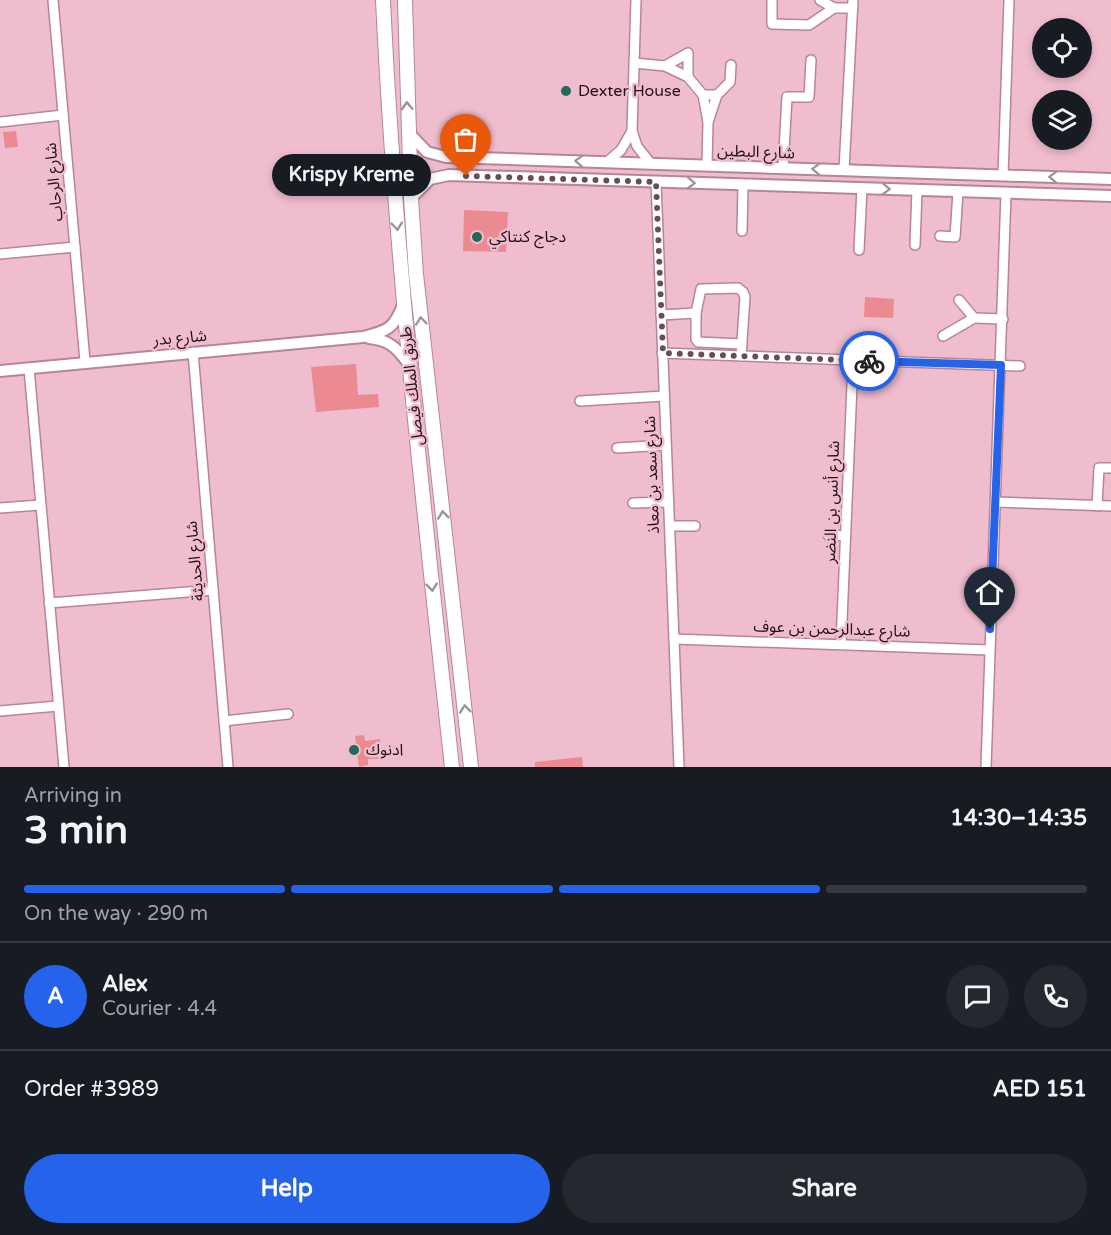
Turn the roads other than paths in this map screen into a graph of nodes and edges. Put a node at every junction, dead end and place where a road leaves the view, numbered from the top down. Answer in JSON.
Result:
{"nodes":[{"id":1,"x":53,"y":0,"type":"edge"},
{"id":2,"x":383,"y":0,"type":"edge"},
{"id":3,"x":405,"y":0,"type":"edge"},
{"id":4,"x":636,"y":0,"type":"edge"},
{"id":5,"x":772,"y":0,"type":"edge"},
{"id":6,"x":820,"y":0,"type":"edge"},
{"id":7,"x":1009,"y":0,"type":"edge"},
{"id":8,"x":853,"y":4,"type":"edge"},
{"id":9,"x":834,"y":8,"type":"junction"},
{"id":10,"x":812,"y":60,"type":"dead end"},
{"id":11,"x":634,"y":63,"type":"junction"},
{"id":12,"x":731,"y":65,"type":"dead end"},
{"id":13,"x":665,"y":66,"type":"junction"},
{"id":14,"x":688,"y":77,"type":"junction"},
{"id":15,"x":703,"y":94,"type":"junction"},
{"id":16,"x":717,"y":95,"type":"junction"},
{"id":17,"x":63,"y":115,"type":"junction"},
{"id":18,"x":0,"y":122,"type":"edge"},
{"id":19,"x":708,"y":122,"type":"junction"},
{"id":20,"x":632,"y":130,"type":"junction"},
{"id":21,"x":408,"y":132,"type":"junction"},
{"id":22,"x":507,"y":159,"type":"junction"},
{"id":23,"x":607,"y":162,"type":"junction"},
{"id":24,"x":651,"y":164,"type":"junction"},
{"id":25,"x":707,"y":165,"type":"junction"},
{"id":26,"x":760,"y":167,"type":"junction"},
{"id":27,"x":783,"y":168,"type":"junction"},
{"id":28,"x":844,"y":170,"type":"junction"},
{"id":29,"x":1003,"y":176,"type":"junction"},
{"id":30,"x":500,"y":177,"type":"junction"},
{"id":31,"x":1111,"y":179,"type":"edge"},
{"id":32,"x":656,"y":182,"type":"junction"},
{"id":33,"x":743,"y":185,"type":"junction"},
{"id":34,"x":862,"y":188,"type":"junction"},
{"id":35,"x":917,"y":190,"type":"junction"},
{"id":36,"x":958,"y":192,"type":"junction"},
{"id":37,"x":1006,"y":193,"type":"junction"},
{"id":38,"x":1111,"y":196,"type":"edge"},
{"id":39,"x":411,"y":198,"type":"junction"},
{"id":40,"x":742,"y":231,"type":"dead end"},
{"id":41,"x":940,"y":236,"type":"dead end"},
{"id":42,"x":915,"y":245,"type":"dead end"},
{"id":43,"x":75,"y":247,"type":"junction"},
{"id":44,"x":859,"y":250,"type":"dead end"},
{"id":45,"x":0,"y":254,"type":"edge"},
{"id":46,"x":959,"y":300,"type":"dead end"},
{"id":47,"x":403,"y":304,"type":"junction"},
{"id":48,"x":696,"y":313,"type":"junction"},
{"id":49,"x":661,"y":315,"type":"junction"},
{"id":50,"x":974,"y":318,"type":"junction"},
{"id":51,"x":1003,"y":319,"type":"junction"},
{"id":52,"x":363,"y":337,"type":"junction"},
{"id":53,"x":943,"y":339,"type":"dead end"},
{"id":54,"x":742,"y":344,"type":"junction"},
{"id":55,"x":193,"y":352,"type":"junction"},
{"id":56,"x":663,"y":353,"type":"junction"},
{"id":57,"x":741,"y":356,"type":"junction"},
{"id":58,"x":853,"y":361,"type":"junction"},
{"id":59,"x":85,"y":362,"type":"junction"},
{"id":60,"x":408,"y":363,"type":"junction"},
{"id":61,"x":1001,"y":365,"type":"junction"},
{"id":62,"x":1020,"y":366,"type":"dead end"},
{"id":63,"x":29,"y":368,"type":"junction"},
{"id":64,"x":0,"y":370,"type":"edge"},
{"id":65,"x":664,"y":396,"type":"junction"},
{"id":66,"x":580,"y":401,"type":"dead end"},
{"id":67,"x":666,"y":445,"type":"junction"},
{"id":68,"x":617,"y":448,"type":"dead end"},
{"id":69,"x":1111,"y":468,"type":"edge"},
{"id":70,"x":669,"y":502,"type":"junction"},
{"id":71,"x":996,"y":502,"type":"junction"},
{"id":72,"x":633,"y":503,"type":"dead end"},
{"id":73,"x":40,"y":505,"type":"junction"},
{"id":74,"x":1097,"y":506,"type":"junction"},
{"id":75,"x":1111,"y":506,"type":"edge"},
{"id":76,"x":0,"y":508,"type":"edge"},
{"id":77,"x":670,"y":526,"type":"junction"},
{"id":78,"x":695,"y":526,"type":"dead end"},
{"id":79,"x":828,"y":535,"type":"dead end"},
{"id":80,"x":845,"y":536,"type":"junction"},
{"id":81,"x":213,"y":590,"type":"junction"},
{"id":82,"x":49,"y":603,"type":"junction"},
{"id":83,"x":674,"y":639,"type":"junction"},
{"id":84,"x":841,"y":644,"type":"junction"},
{"id":85,"x":989,"y":650,"type":"junction"},
{"id":86,"x":58,"y":706,"type":"junction"},
{"id":87,"x":0,"y":711,"type":"edge"},
{"id":88,"x":288,"y":714,"type":"dead end"},
{"id":89,"x":224,"y":721,"type":"junction"},
{"id":90,"x":64,"y":767,"type":"edge"},
{"id":91,"x":228,"y":767,"type":"edge"},
{"id":92,"x":452,"y":767,"type":"edge"},
{"id":93,"x":471,"y":767,"type":"edge"},
{"id":94,"x":679,"y":767,"type":"edge"},
{"id":95,"x":986,"y":767,"type":"edge"}],
"edges":[{"from":1,"to":17,"type":"street","name":"شارع الرحاب"},
{"from":2,"to":47,"type":"main road","name":"طريق الملك فيصل","one_way":true},
{"from":21,"to":3,"type":"main road","name":"طريق الملك فيصل","one_way":true},
{"from":4,"to":11,"type":"street"},
{"from":5,"to":9,"type":"street"},
{"from":6,"to":9,"type":"street"},
{"from":7,"to":29,"type":"street"},
{"from":8,"to":9,"type":"street"},
{"from":8,"to":28,"type":"street"},
{"from":10,"to":27,"type":"street"},
{"from":11,"to":13,"type":"street"},
{"from":11,"to":20,"type":"street"},
{"from":12,"to":16,"type":"street"},
{"from":13,"to":14,"type":"street"},
{"from":13,"to":14,"type":"street"},
{"from":14,"to":15,"type":"street"},
{"from":15,"to":16,"type":"street"},
{"from":15,"to":19,"type":"street"},
{"from":16,"to":19,"type":"street"},
{"from":17,"to":18,"type":"street"},
{"from":17,"to":43,"type":"street","name":"شارع الرحاب"},
{"from":19,"to":25,"type":"street"},
{"from":20,"to":23,"type":"street"},
{"from":20,"to":24,"type":"street"},
{"from":21,"to":22,"type":"street","name":"شارع البطين"},
{"from":21,"to":39,"type":"main road","name":"طريق الملك فيصل"},
{"from":23,"to":22,"type":"street","name":"شارع البطين","one_way":true},
{"from":22,"to":30,"type":"street"},
{"from":23,"to":24,"type":"street","name":"شارع البطين"},
{"from":24,"to":25,"type":"street","name":"شارع البطين"},
{"from":25,"to":26,"type":"street","name":"شارع البطين"},
{"from":26,"to":27,"type":"street","name":"شارع البطين"},
{"from":26,"to":33,"type":"street"},
{"from":28,"to":27,"type":"street","name":"شارع البطين","one_way":true},
{"from":28,"to":29,"type":"street","name":"شارع البطين"},
{"from":31,"to":29,"type":"street","name":"شارع البطين","one_way":true},
{"from":30,"to":32,"type":"street","name":"شارع البطين"},
{"from":30,"to":39,"type":"street","name":"شارع البطين"},
{"from":32,"to":33,"type":"street","name":"شارع البطين","one_way":true},
{"from":32,"to":49,"type":"street","name":"شارع سعد بن معاذ"},
{"from":33,"to":34,"type":"street","name":"شارع البطين"},
{"from":33,"to":40,"type":"street"},
{"from":34,"to":35,"type":"street","name":"شارع البطين","one_way":true},
{"from":34,"to":44,"type":"street"},
{"from":35,"to":36,"type":"street","name":"شارع البطين"},
{"from":35,"to":42,"type":"street"},
{"from":36,"to":37,"type":"street","name":"شارع البطين"},
{"from":36,"to":41,"type":"street"},
{"from":37,"to":38,"type":"street","name":"شارع البطين"},
{"from":37,"to":51,"type":"street"},
{"from":93,"to":39,"type":"main road","name":"طريق الملك فيصل","one_way":true},
{"from":43,"to":45,"type":"street"},
{"from":43,"to":59,"type":"street","name":"شارع الرحاب"},
{"from":46,"to":50,"type":"street"},
{"from":47,"to":52,"type":"street","name":"شارع بدر"},
{"from":47,"to":60,"type":"main road","name":"طريق الملك فيصل"},
{"from":48,"to":49,"type":"street"},
{"from":48,"to":54,"type":"street"},
{"from":48,"to":54,"type":"street"},
{"from":49,"to":56,"type":"street","name":"شارع سعد بن معاذ"},
{"from":50,"to":51,"type":"street"},
{"from":50,"to":53,"type":"street"},
{"from":51,"to":61,"type":"street"},
{"from":52,"to":55,"type":"street","name":"شارع بدر"},
{"from":52,"to":60,"type":"street","name":"شارع بدر"},
{"from":54,"to":57,"type":"street"},
{"from":55,"to":59,"type":"street","name":"شارع بدر"},
{"from":55,"to":81,"type":"street","name":"شارع الحديثة"},
{"from":56,"to":57,"type":"street"},
{"from":56,"to":65,"type":"street","name":"شارع سعد بن معاذ"},
{"from":57,"to":58,"type":"street"},
{"from":58,"to":61,"type":"street"},
{"from":58,"to":80,"type":"street","name":"شارع أنس بن النضر"},
{"from":59,"to":63,"type":"street","name":"شارع بدر"},
{"from":60,"to":92,"type":"main road","name":"طريق الملك فيصل","one_way":true},
{"from":61,"to":62,"type":"street"},
{"from":61,"to":71,"type":"street"},
{"from":63,"to":64,"type":"street","name":"شارع بدر"},
{"from":63,"to":73,"type":"street"},
{"from":65,"to":66,"type":"street"},
{"from":65,"to":67,"type":"street","name":"شارع سعد بن معاذ"},
{"from":67,"to":68,"type":"street"},
{"from":67,"to":70,"type":"street","name":"شارع سعد بن معاذ"},
{"from":69,"to":74,"type":"street"},
{"from":70,"to":72,"type":"street"},
{"from":70,"to":77,"type":"street","name":"شارع سعد بن معاذ"},
{"from":71,"to":74,"type":"street"},
{"from":71,"to":85,"type":"street"},
{"from":73,"to":76,"type":"street"},
{"from":73,"to":82,"type":"street"},
{"from":74,"to":75,"type":"street"},
{"from":77,"to":78,"type":"street"},
{"from":77,"to":83,"type":"street","name":"شارع سعد بن معاذ"},
{"from":79,"to":80,"type":"street"},
{"from":80,"to":84,"type":"street","name":"شارع أنس بن النضر"},
{"from":81,"to":82,"type":"street"},
{"from":81,"to":89,"type":"street","name":"شارع الحديثة"},
{"from":82,"to":86,"type":"street"},
{"from":83,"to":84,"type":"street","name":"شارع عبدالرحمن بن عوف"},
{"from":83,"to":94,"type":"street","name":"شارع سعد بن معاذ"},
{"from":84,"to":85,"type":"street","name":"شارع عبدالرحمن بن عوف"},
{"from":85,"to":95,"type":"street"},
{"from":86,"to":87,"type":"street"},
{"from":86,"to":90,"type":"street"},
{"from":88,"to":89,"type":"street"},
{"from":89,"to":91,"type":"street","name":"شارع الحديثة"}]}
